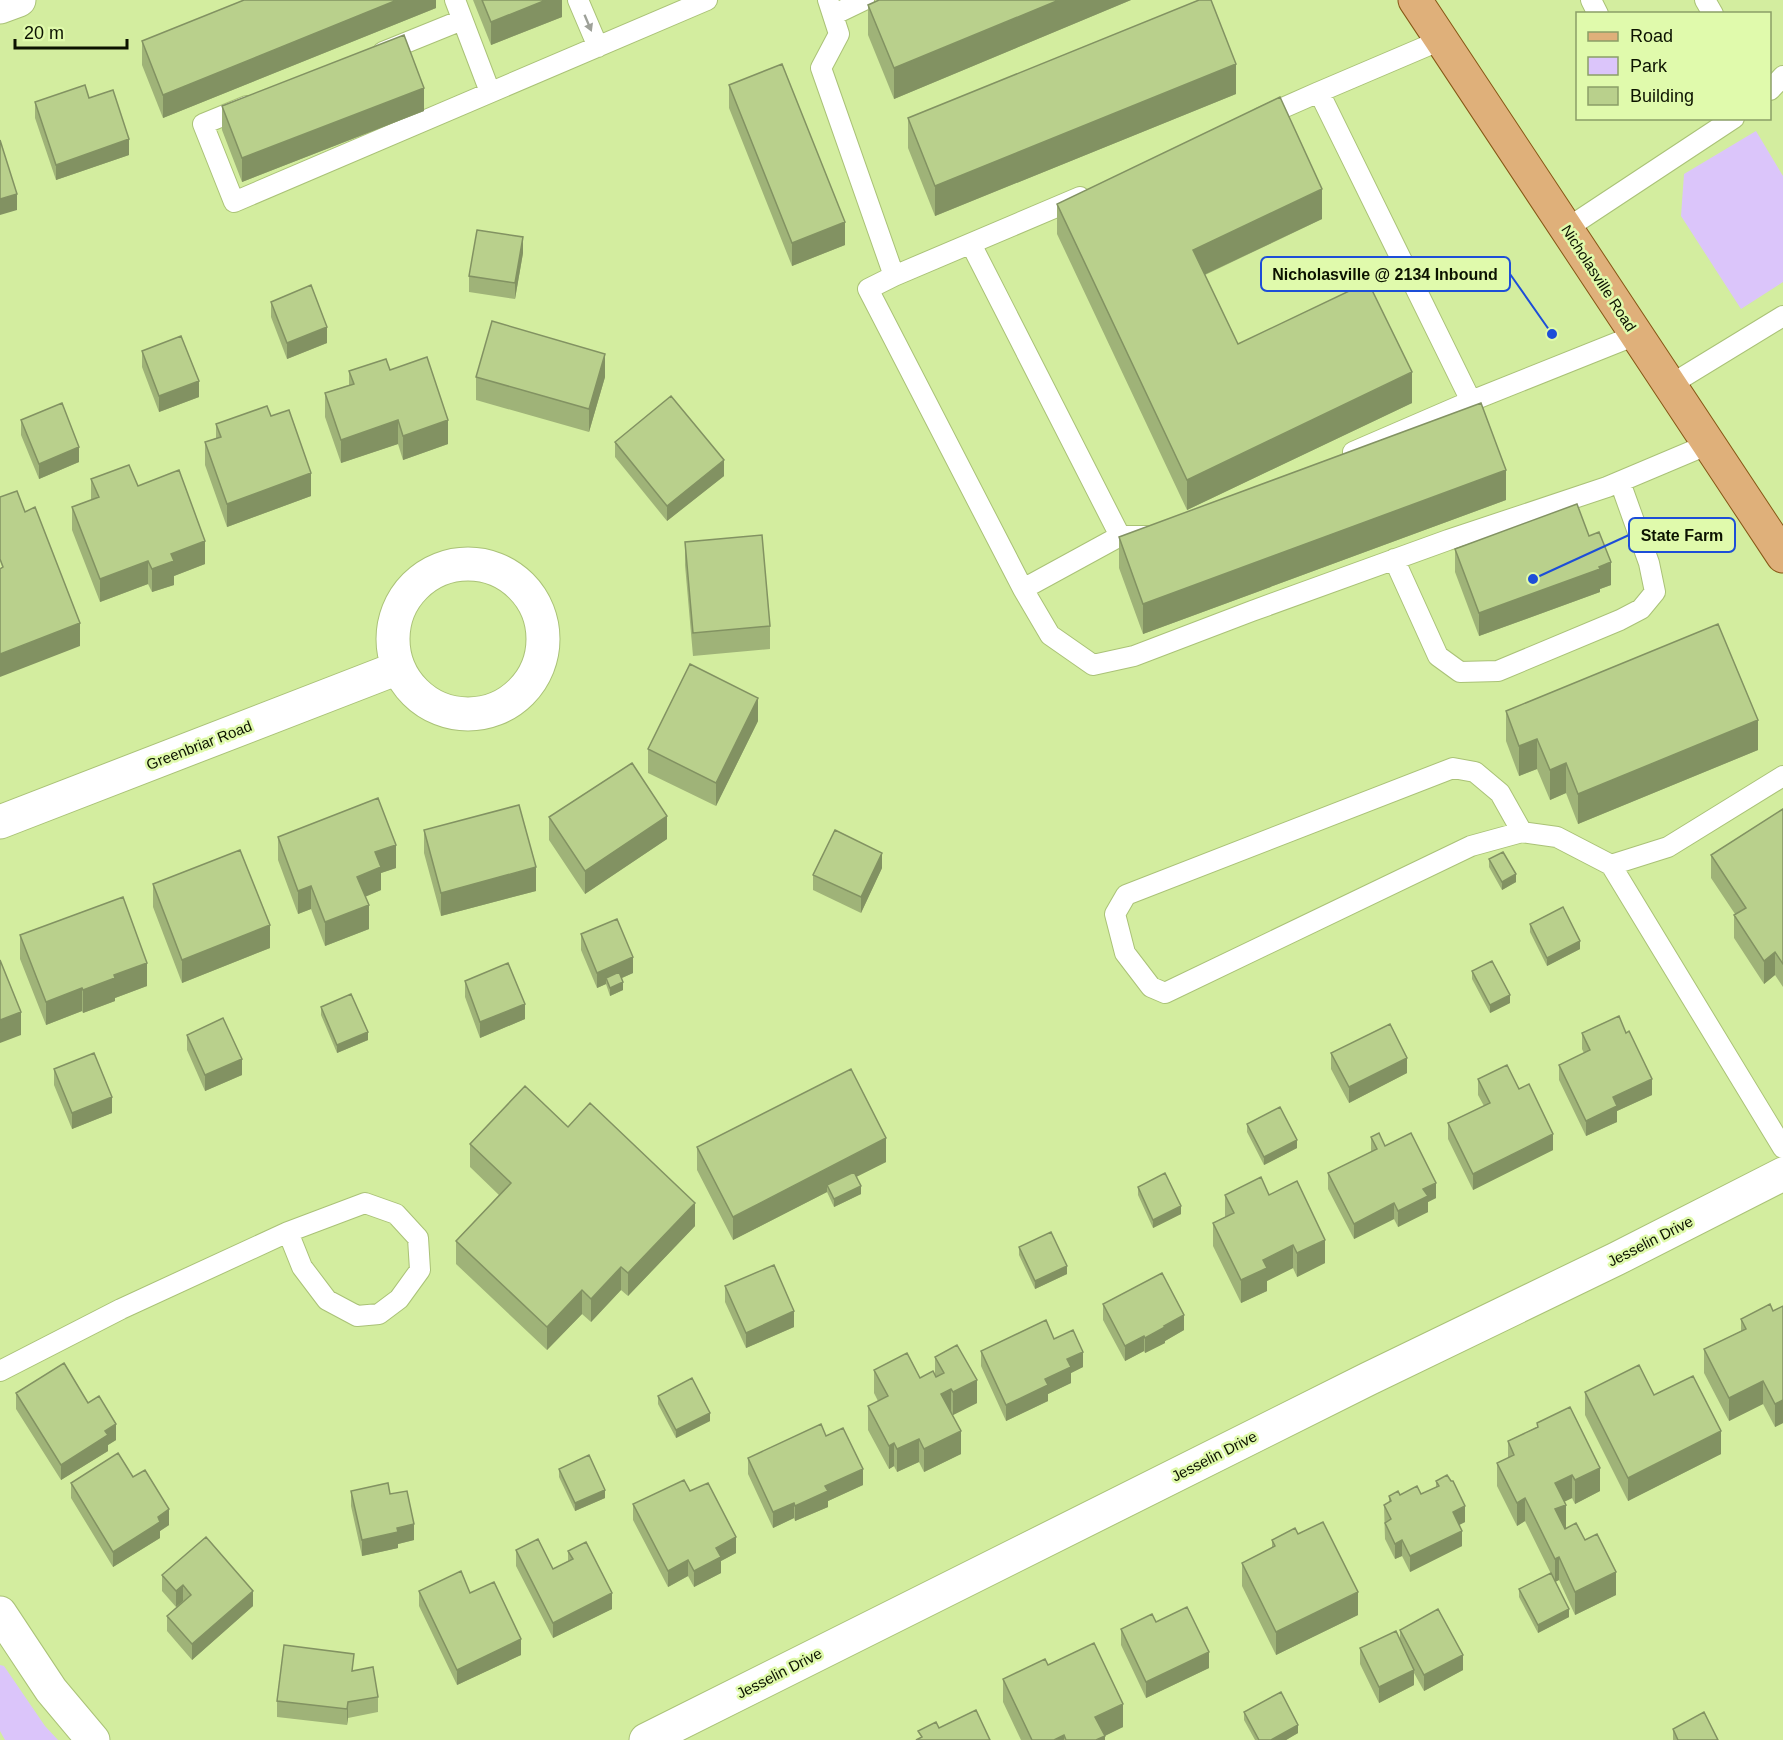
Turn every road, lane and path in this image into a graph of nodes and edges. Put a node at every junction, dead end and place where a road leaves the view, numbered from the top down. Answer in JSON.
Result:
{"nodes":[{"id":1,"x":19,"y":0,"type":"edge"},
{"id":2,"x":455,"y":0,"type":"edge"},
{"id":3,"x":578,"y":0,"type":"edge"},
{"id":4,"x":864,"y":0,"type":"edge"},
{"id":5,"x":1415,"y":0,"type":"edge"},
{"id":6,"x":699,"y":1,"type":"edge"},
{"id":7,"x":0,"y":7,"type":"edge"},
{"id":8,"x":831,"y":8,"type":"edge"},
{"id":9,"x":462,"y":20,"type":"junction"},
{"id":10,"x":1441,"y":39,"type":"junction"},
{"id":11,"x":598,"y":46,"type":"junction"},
{"id":12,"x":365,"y":59,"type":"edge"},
{"id":13,"x":1783,"y":76,"type":"edge"},
{"id":14,"x":1771,"y":89,"type":"edge"},
{"id":15,"x":490,"y":92,"type":"junction"},
{"id":16,"x":1319,"y":92,"type":"junction"},
{"id":17,"x":268,"y":98,"type":"edge"},
{"id":18,"x":1731,"y":120,"type":"edge"},
{"id":19,"x":1243,"y":126,"type":"edge"},
{"id":20,"x":1101,"y":187,"type":"edge"},
{"id":21,"x":1566,"y":229,"type":"junction"},
{"id":22,"x":971,"y":244,"type":"junction"},
{"id":23,"x":894,"y":276,"type":"junction"},
{"id":24,"x":1783,"y":316,"type":"edge"},
{"id":25,"x":1636,"y":335,"type":"junction"},
{"id":26,"x":1670,"y":386,"type":"junction"},
{"id":27,"x":1471,"y":401,"type":"junction"},
{"id":28,"x":1709,"y":444,"type":"junction"},
{"id":29,"x":1339,"y":458,"type":"edge"},
{"id":30,"x":1620,"y":482,"type":"junction"},
{"id":31,"x":1119,"y":536,"type":"junction"},
{"id":32,"x":1161,"y":536,"type":"edge"},
{"id":33,"x":1783,"y":556,"type":"edge"},
{"id":34,"x":1394,"y":559,"type":"junction"},
{"id":35,"x":1023,"y":589,"type":"junction"},
{"id":36,"x":398,"y":668,"type":"junction"},
{"id":37,"x":1783,"y":776,"type":"edge"},
{"id":38,"x":0,"y":822,"type":"edge"},
{"id":39,"x":1522,"y":832,"type":"junction"},
{"id":40,"x":1611,"y":865,"type":"junction"},
{"id":41,"x":1783,"y":1148,"type":"edge"},
{"id":42,"x":1783,"y":1174,"type":"edge"},
{"id":43,"x":288,"y":1232,"type":"junction"},
{"id":44,"x":0,"y":1371,"type":"edge"},
{"id":45,"x":0,"y":1612,"type":"edge"},
{"id":46,"x":93,"y":1740,"type":"edge"},
{"id":47,"x":646,"y":1740,"type":"edge"}],
"edges":[{"from":1,"to":7,"type":"street"},
{"from":2,"to":9,"type":"lane"},
{"from":3,"to":11,"type":"lane","one_way":true},
{"from":4,"to":8,"type":"lane"},
{"from":5,"to":10,"type":"main road","name":"Nicholasville Road"},
{"from":6,"to":11,"type":"lane"},
{"from":8,"to":23,"type":"lane"},
{"from":9,"to":12,"type":"lane"},
{"from":9,"to":15,"type":"lane"},
{"from":10,"to":16,"type":"lane"},
{"from":10,"to":21,"type":"main road","name":"Nicholasville Road"},
{"from":11,"to":15,"type":"lane"},
{"from":13,"to":14,"type":"lane"},
{"from":15,"to":17,"type":"lane"},
{"from":16,"to":19,"type":"lane"},
{"from":16,"to":27,"type":"lane"},
{"from":18,"to":21,"type":"lane"},
{"from":20,"to":22,"type":"lane"},
{"from":21,"to":25,"type":"main road","name":"Nicholasville Road"},
{"from":22,"to":23,"type":"lane"},
{"from":22,"to":31,"type":"lane"},
{"from":23,"to":35,"type":"lane"},
{"from":24,"to":26,"type":"lane"},
{"from":25,"to":26,"type":"main road","name":"Nicholasville Road"},
{"from":25,"to":27,"type":"lane"},
{"from":26,"to":28,"type":"main road","name":"Nicholasville Road"},
{"from":27,"to":29,"type":"lane"},
{"from":28,"to":30,"type":"lane"},
{"from":28,"to":33,"type":"main road","name":"Nicholasville Road"},
{"from":30,"to":34,"type":"lane"},
{"from":30,"to":34,"type":"lane"},
{"from":31,"to":32,"type":"lane"},
{"from":31,"to":35,"type":"lane"},
{"from":34,"to":35,"type":"lane"},
{"from":36,"to":36,"type":"street"},
{"from":36,"to":38,"type":"street","name":"Greenbriar Road"},
{"from":37,"to":40,"type":"lane"},
{"from":39,"to":39,"type":"lane"},
{"from":39,"to":40,"type":"lane"},
{"from":40,"to":41,"type":"lane"},
{"from":42,"to":47,"type":"street","name":"Jesselin Drive"},
{"from":43,"to":43,"type":"lane"},
{"from":43,"to":44,"type":"lane"},
{"from":45,"to":46,"type":"street"}]}
